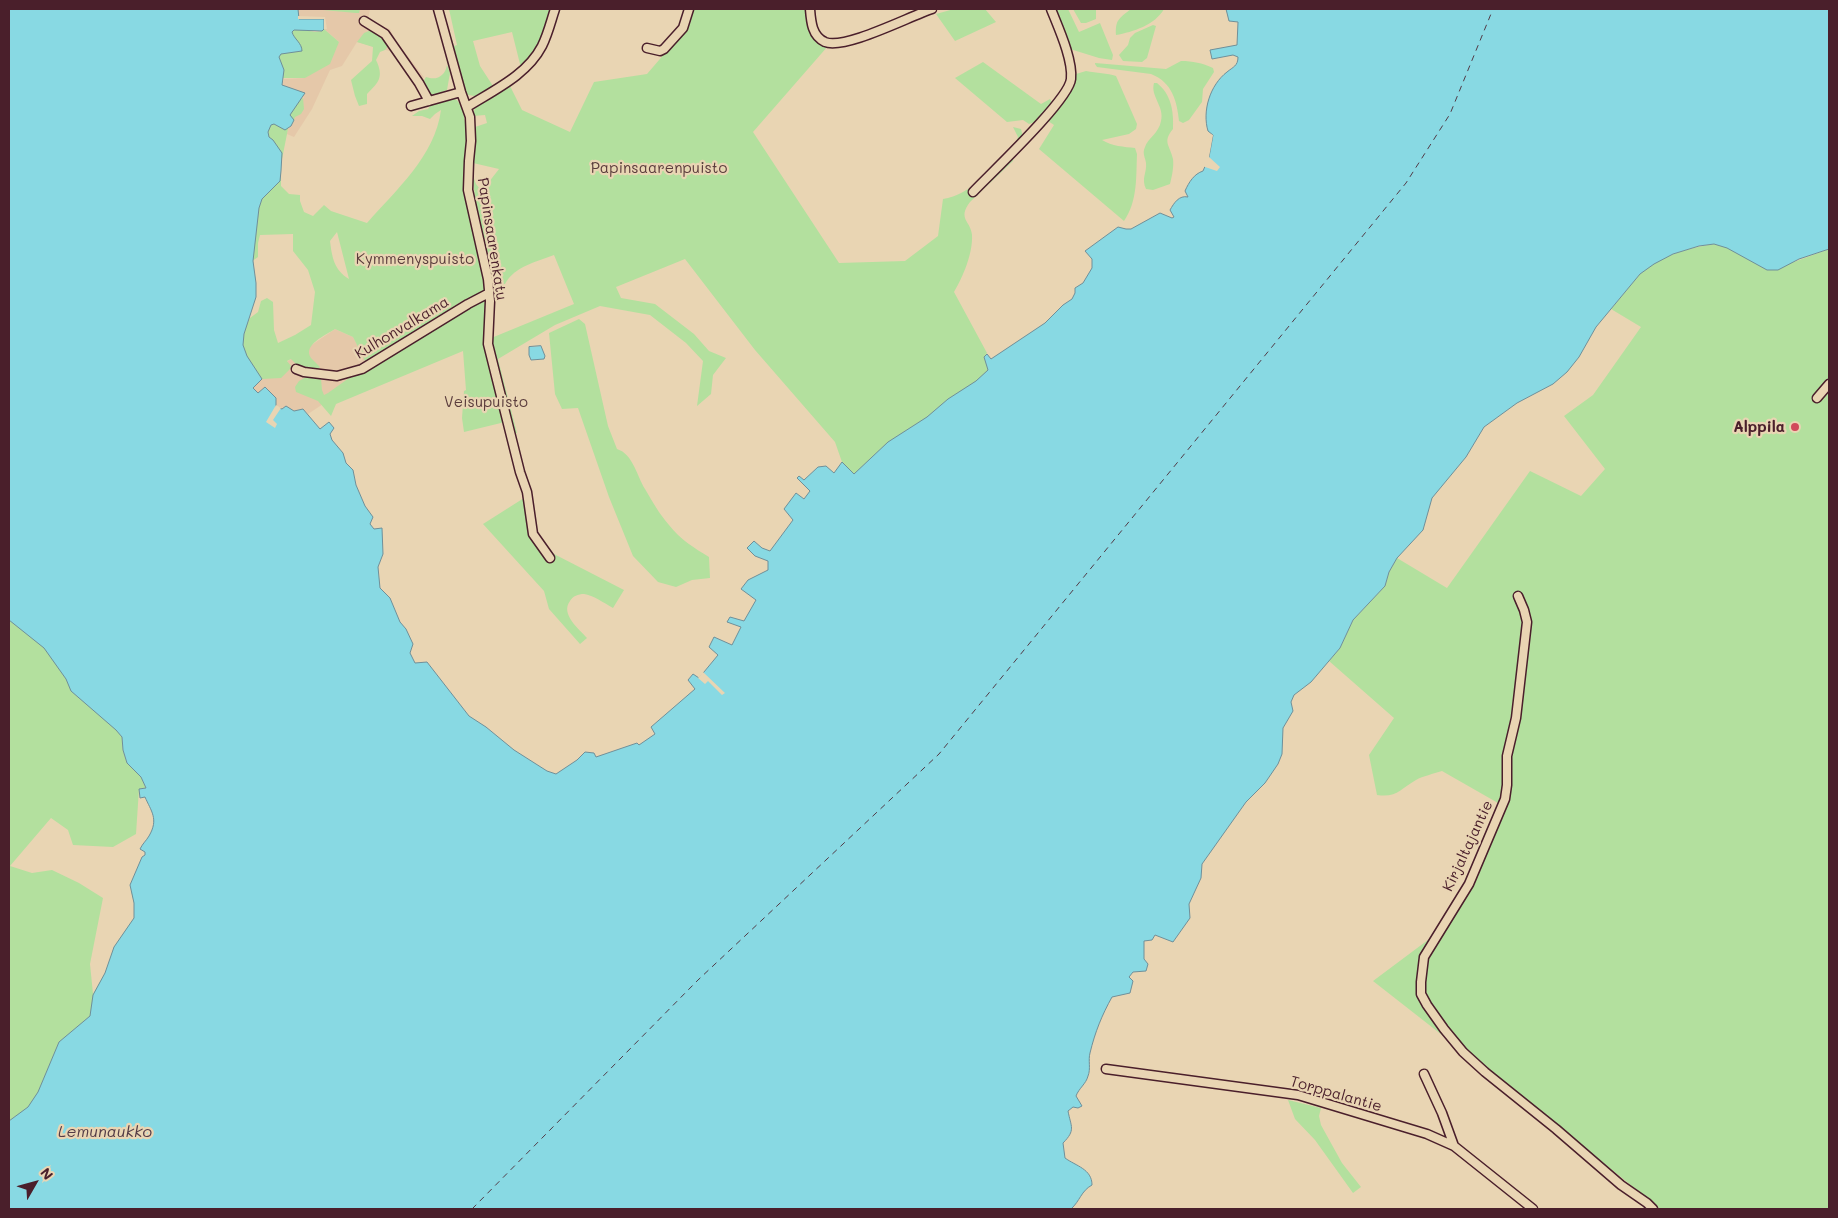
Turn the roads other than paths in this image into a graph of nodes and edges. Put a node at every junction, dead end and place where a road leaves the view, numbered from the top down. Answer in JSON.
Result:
{"nodes":[{"id":1,"x":438,"y":9,"type":"edge"},
{"id":2,"x":555,"y":9,"type":"edge"},
{"id":3,"x":689,"y":9,"type":"edge"},
{"id":4,"x":810,"y":9,"type":"edge"},
{"id":5,"x":932,"y":9,"type":"edge"},
{"id":6,"x":1051,"y":9,"type":"edge"},
{"id":7,"x":364,"y":21,"type":"dead end"},
{"id":8,"x":647,"y":48,"type":"dead end"},
{"id":9,"x":461,"y":92,"type":"junction"},
{"id":10,"x":429,"y":101,"type":"junction"},
{"id":11,"x":411,"y":106,"type":"dead end"},
{"id":12,"x":467,"y":107,"type":"junction"},
{"id":13,"x":973,"y":192,"type":"dead end"},
{"id":14,"x":489,"y":293,"type":"junction"},
{"id":15,"x":296,"y":369,"type":"dead end"},
{"id":16,"x":1829,"y":384,"type":"edge"},
{"id":17,"x":1817,"y":398,"type":"dead end"},
{"id":18,"x":550,"y":558,"type":"dead end"},
{"id":19,"x":1518,"y":596,"type":"dead end"},
{"id":20,"x":1106,"y":1070,"type":"dead end"},
{"id":21,"x":1424,"y":1074,"type":"dead end"},
{"id":22,"x":1454,"y":1146,"type":"junction"},
{"id":23,"x":1533,"y":1209,"type":"edge"},
{"id":24,"x":1653,"y":1209,"type":"edge"}],
"edges":[{"from":1,"to":9,"type":"street","name":"Papinsaarenkatu"},
{"from":2,"to":12,"type":"street"},
{"from":3,"to":8,"type":"street"},
{"from":4,"to":5,"type":"street"},
{"from":6,"to":13,"type":"street"},
{"from":7,"to":10,"type":"street"},
{"from":9,"to":10,"type":"street"},
{"from":9,"to":12,"type":"street","name":"Papinsaarenkatu"},
{"from":10,"to":11,"type":"street"},
{"from":12,"to":14,"type":"street","name":"Papinsaarenkatu"},
{"from":14,"to":15,"type":"street","name":"Kulhonvalkama"},
{"from":14,"to":18,"type":"street","name":"Papinsaarenkatu"},
{"from":16,"to":17,"type":"street"},
{"from":19,"to":24,"type":"street","name":"Kirjaltajantie"},
{"from":20,"to":22,"type":"street","name":"Torppalantie"},
{"from":21,"to":22,"type":"street"},
{"from":22,"to":23,"type":"street","name":"Torppalantie"}]}
